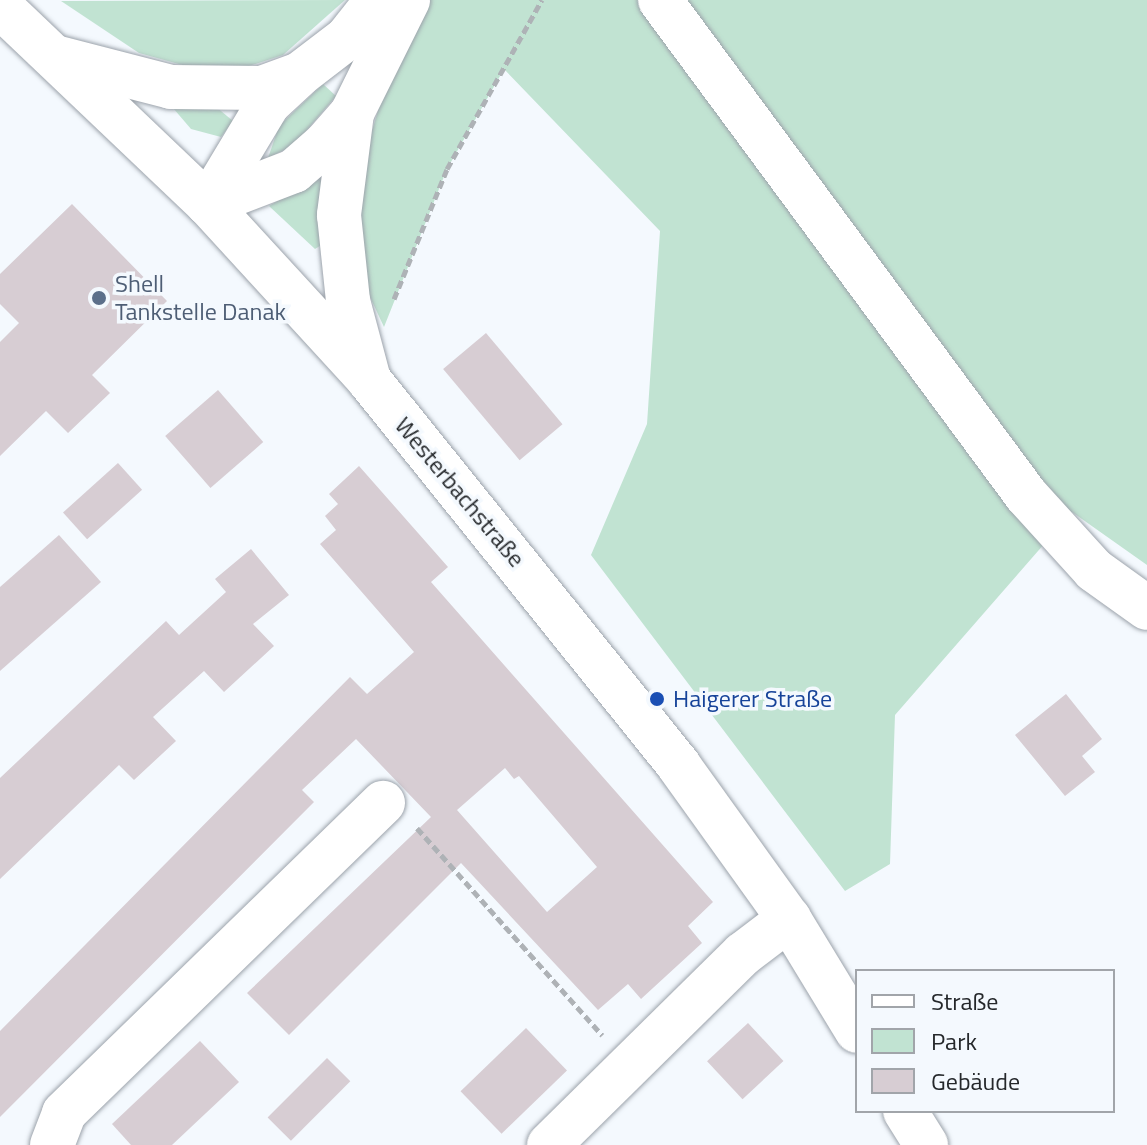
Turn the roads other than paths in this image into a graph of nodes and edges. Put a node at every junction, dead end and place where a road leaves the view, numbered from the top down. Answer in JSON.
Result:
{"nodes":[{"id":1,"x":377,"y":0,"type":"edge"},
{"id":2,"x":408,"y":0,"type":"edge"},
{"id":3,"x":660,"y":0,"type":"edge"},
{"id":4,"x":0,"y":6,"type":"edge"},
{"id":5,"x":55,"y":57,"type":"junction"},
{"id":6,"x":300,"y":74,"type":"junction"},
{"id":7,"x":352,"y":113,"type":"junction"},
{"id":8,"x":208,"y":204,"type":"junction"},
{"id":9,"x":369,"y":380,"type":"junction"},
{"id":10,"x":1147,"y":608,"type":"edge"},
{"id":11,"x":383,"y":803,"type":"road end"},
{"id":12,"x":789,"y":919,"type":"junction"},
{"id":13,"x":855,"y":1028,"type":"edge"},
{"id":14,"x":906,"y":1113,"type":"edge"},
{"id":15,"x":52,"y":1145,"type":"edge"},
{"id":16,"x":549,"y":1145,"type":"edge"},
{"id":17,"x":926,"y":1145,"type":"edge"}],
"edges":[{"from":1,"to":6,"type":"main road"},
{"from":2,"to":7,"type":"main road"},
{"from":3,"to":10,"type":"main road"},
{"from":4,"to":5,"type":"main road","name":"Westerbachstraße"},
{"from":5,"to":6,"type":"main road"},
{"from":5,"to":8,"type":"main road","name":"Westerbachstraße"},
{"from":6,"to":8,"type":"main road"},
{"from":7,"to":8,"type":"main road"},
{"from":7,"to":9,"type":"main road"},
{"from":8,"to":9,"type":"main road","name":"Westerbachstraße"},
{"from":9,"to":12,"type":"main road","name":"Westerbachstraße"},
{"from":11,"to":15,"type":"main road"},
{"from":12,"to":13,"type":"main road","name":"Westerbachstraße"},
{"from":12,"to":16,"type":"main road"},
{"from":14,"to":17,"type":"main road"}]}
